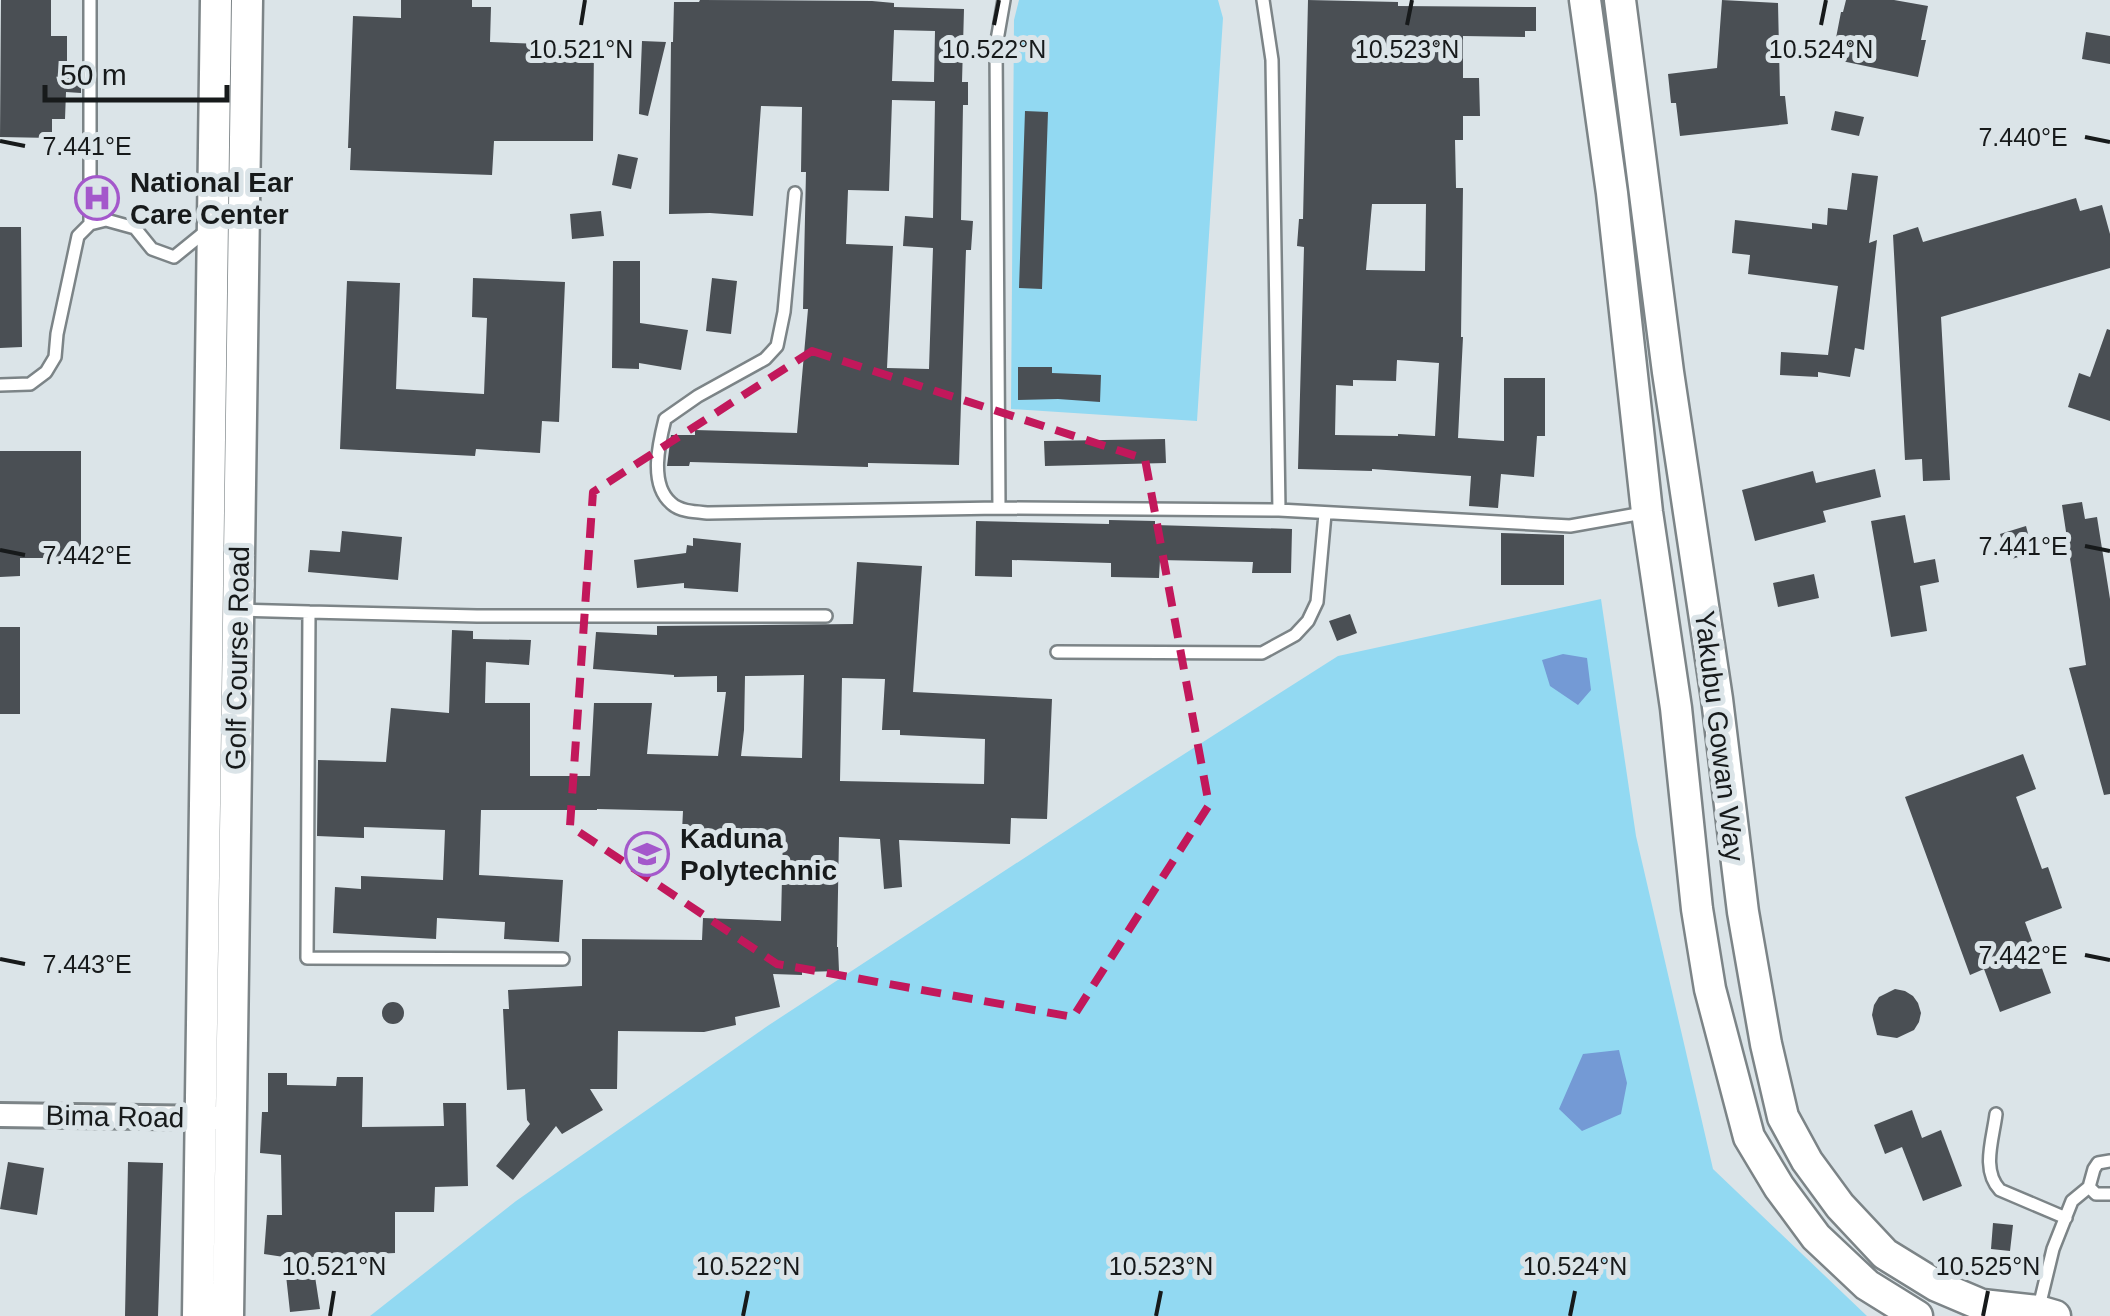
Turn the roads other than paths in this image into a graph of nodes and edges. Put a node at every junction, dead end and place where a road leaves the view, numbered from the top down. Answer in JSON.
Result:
{"nodes":[{"id":1,"x":90,"y":0,"type":"edge"},
{"id":2,"x":216,"y":0,"type":"edge"},
{"id":3,"x":246,"y":0,"type":"edge"},
{"id":4,"x":1004,"y":0,"type":"edge"},
{"id":5,"x":1264,"y":0,"type":"edge"},
{"id":6,"x":1585,"y":0,"type":"edge"},
{"id":7,"x":1620,"y":0,"type":"edge"},
{"id":8,"x":795,"y":193,"type":"dead end"},
{"id":9,"x":90,"y":224,"type":"junction"},
{"id":10,"x":212,"y":226,"type":"junction"},
{"id":11,"x":0,"y":386,"type":"edge"},
{"id":12,"x":1000,"y":508,"type":"junction"},
{"id":13,"x":1279,"y":510,"type":"junction"},
{"id":14,"x":1648,"y":512,"type":"junction"},
{"id":15,"x":1325,"y":514,"type":"junction"},
{"id":16,"x":238,"y":610,"type":"junction"},
{"id":17,"x":310,"y":612,"type":"junction"},
{"id":18,"x":826,"y":616,"type":"dead end"},
{"id":19,"x":1057,"y":652,"type":"dead end"},
{"id":20,"x":1717,"y":699,"type":"junction"},
{"id":21,"x":1676,"y":708,"type":"junction"},
{"id":22,"x":563,"y":960,"type":"dead end"},
{"id":23,"x":1996,"y":1114,"type":"dead end"},
{"id":24,"x":0,"y":1115,"type":"edge"},
{"id":25,"x":215,"y":1118,"type":"junction"},
{"id":26,"x":2110,"y":1160,"type":"edge"},
{"id":27,"x":2089,"y":1187,"type":"junction"},
{"id":28,"x":2110,"y":1194,"type":"edge"},
{"id":29,"x":2066,"y":1218,"type":"junction"},
{"id":30,"x":2047,"y":1313,"type":"edge"},
{"id":31,"x":198,"y":1316,"type":"edge"},
{"id":32,"x":228,"y":1316,"type":"edge"},
{"id":33,"x":1917,"y":1316,"type":"edge"}],
"edges":[{"from":1,"to":9,"type":"lane"},
{"from":2,"to":10,"type":"street","name":"Golf Course Road"},
{"from":3,"to":16,"type":"street","name":"Golf Course Road"},
{"from":4,"to":12,"type":"lane"},
{"from":5,"to":13,"type":"lane"},
{"from":6,"to":14,"type":"street","name":"Yakubu Gowan Way"},
{"from":7,"to":20,"type":"street","name":"Yakubu Gowan Way"},
{"from":8,"to":12,"type":"lane"},
{"from":9,"to":10,"type":"lane"},
{"from":9,"to":11,"type":"lane"},
{"from":10,"to":25,"type":"street","name":"Golf Course Road"},
{"from":12,"to":13,"type":"lane"},
{"from":13,"to":15,"type":"lane"},
{"from":14,"to":15,"type":"lane"},
{"from":14,"to":21,"type":"street","name":"Yakubu Gowan Way"},
{"from":15,"to":19,"type":"lane"},
{"from":16,"to":17,"type":"lane"},
{"from":16,"to":25,"type":"street","name":"Golf Course Road"},
{"from":17,"to":18,"type":"lane"},
{"from":17,"to":22,"type":"lane"},
{"from":20,"to":21,"type":"street"},
{"from":20,"to":30,"type":"street","name":"Yakubu Gowan Way"},
{"from":21,"to":33,"type":"street","name":"Yakubu Gowan Way"},
{"from":23,"to":29,"type":"lane"},
{"from":24,"to":25,"type":"street","name":"Bima Road"},
{"from":25,"to":31,"type":"street","name":"Golf Course Road"},
{"from":25,"to":32,"type":"street","name":"Golf Course Road"},
{"from":26,"to":27,"type":"lane"},
{"from":27,"to":28,"type":"lane"},
{"from":27,"to":29,"type":"lane"},
{"from":29,"to":30,"type":"lane"}]}
